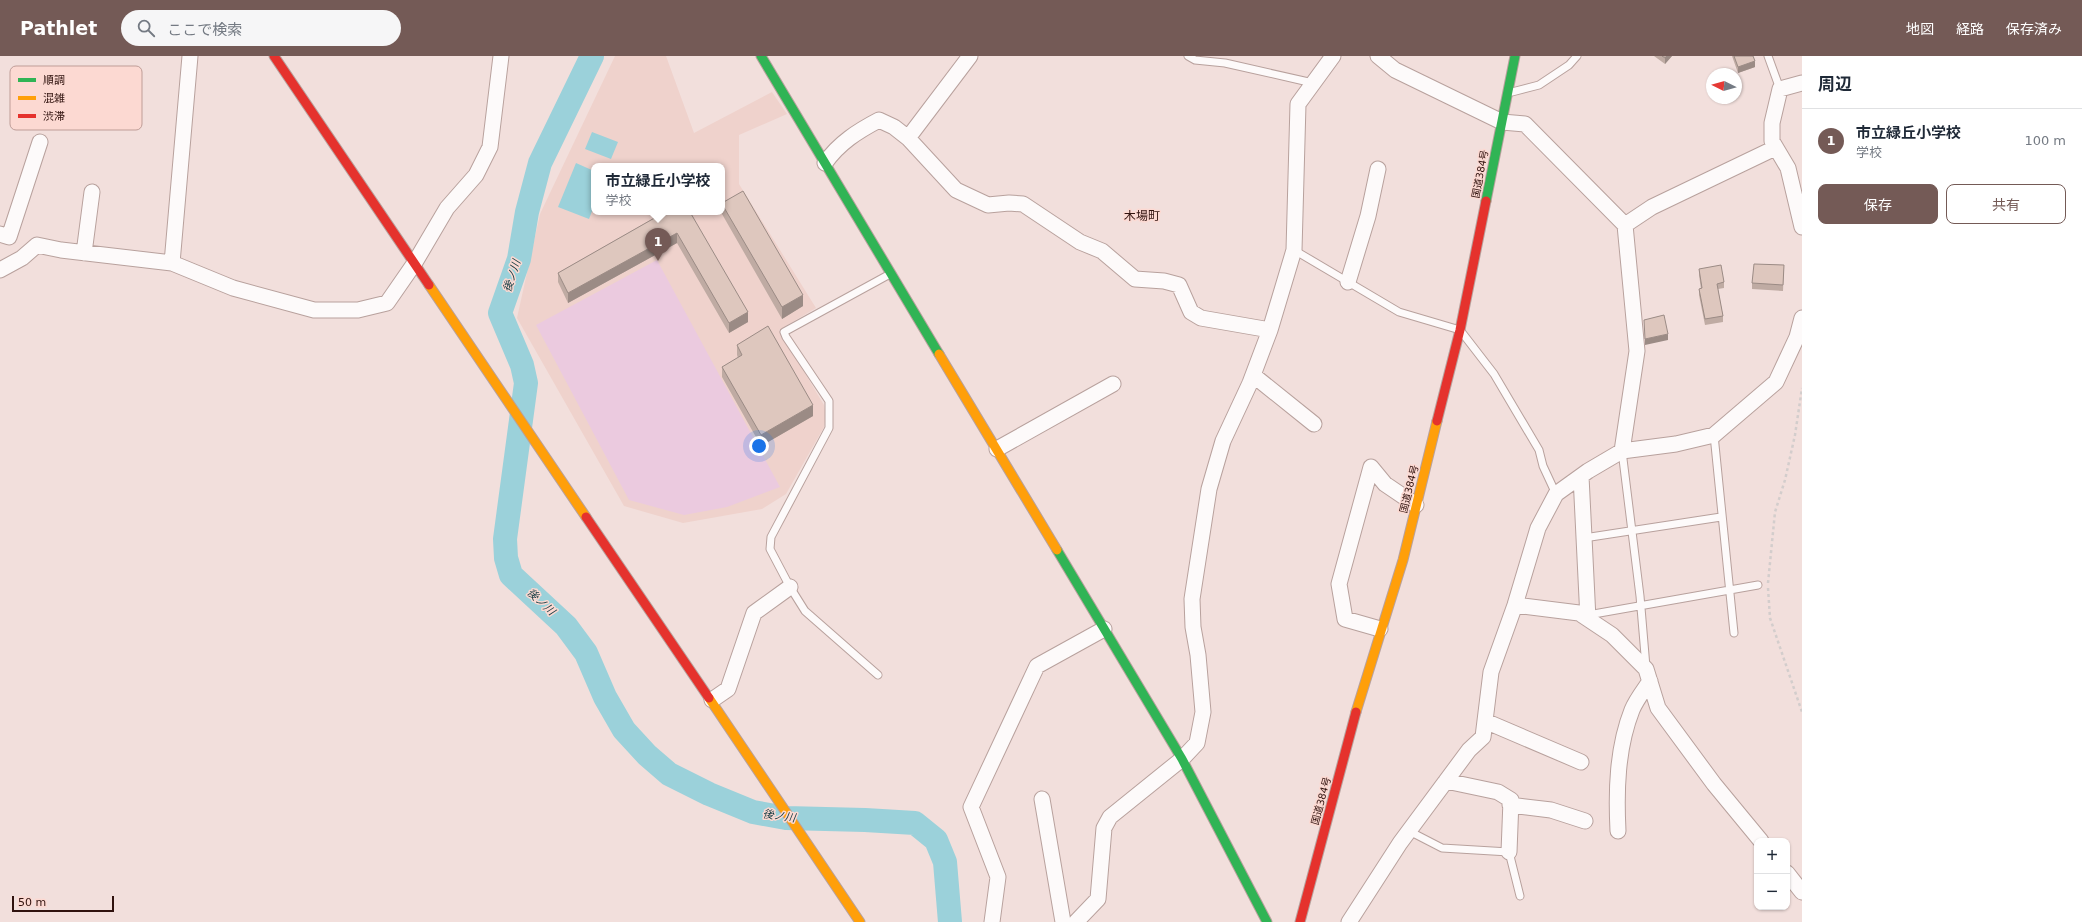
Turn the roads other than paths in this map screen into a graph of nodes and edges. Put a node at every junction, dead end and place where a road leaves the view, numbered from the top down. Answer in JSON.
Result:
{"nodes":[{"id":1,"x":190,"y":56,"type":"edge"},
{"id":2,"x":274,"y":56,"type":"edge"},
{"id":3,"x":501,"y":56,"type":"edge"},
{"id":4,"x":761,"y":56,"type":"edge"},
{"id":5,"x":970,"y":56,"type":"edge"},
{"id":6,"x":1188,"y":56,"type":"edge"},
{"id":7,"x":1333,"y":56,"type":"edge"},
{"id":8,"x":1378,"y":56,"type":"edge"},
{"id":9,"x":1515,"y":56,"type":"edge"},
{"id":10,"x":1577,"y":56,"type":"edge"},
{"id":11,"x":1768,"y":56,"type":"edge"},
{"id":12,"x":1313,"y":83,"type":"junction"},
{"id":13,"x":1802,"y":83,"type":"edge"},
{"id":14,"x":1780,"y":89,"type":"junction"},
{"id":15,"x":1508,"y":93,"type":"junction"},
{"id":16,"x":1502,"y":122,"type":"junction"},
{"id":17,"x":908,"y":138,"type":"junction"},
{"id":18,"x":40,"y":142,"type":"dead end"},
{"id":19,"x":1775,"y":148,"type":"junction"},
{"id":20,"x":825,"y":163,"type":"junction"},
{"id":21,"x":1378,"y":169,"type":"dead end"},
{"id":22,"x":92,"y":192,"type":"dead end"},
{"id":23,"x":1625,"y":225,"type":"junction"},
{"id":24,"x":1802,"y":227,"type":"edge"},
{"id":25,"x":0,"y":234,"type":"edge"},
{"id":26,"x":1294,"y":250,"type":"junction"},
{"id":27,"x":84,"y":252,"type":"junction"},
{"id":28,"x":172,"y":262,"type":"junction"},
{"id":29,"x":414,"y":264,"type":"junction"},
{"id":30,"x":0,"y":270,"type":"edge"},
{"id":31,"x":891,"y":273,"type":"junction"},
{"id":32,"x":1348,"y":282,"type":"junction"},
{"id":33,"x":1802,"y":318,"type":"edge"},
{"id":34,"x":1270,"y":330,"type":"junction"},
{"id":35,"x":1460,"y":330,"type":"junction"},
{"id":36,"x":1253,"y":375,"type":"junction"},
{"id":37,"x":1113,"y":384,"type":"dead end"},
{"id":38,"x":1314,"y":424,"type":"dead end"},
{"id":39,"x":1714,"y":435,"type":"junction"},
{"id":40,"x":997,"y":449,"type":"junction"},
{"id":41,"x":1622,"y":451,"type":"junction"},
{"id":42,"x":1581,"y":476,"type":"junction"},
{"id":43,"x":1556,"y":494,"type":"junction"},
{"id":44,"x":1416,"y":505,"type":"junction"},
{"id":45,"x":1721,"y":517,"type":"junction"},
{"id":46,"x":1631,"y":529,"type":"junction"},
{"id":47,"x":1584,"y":538,"type":"junction"},
{"id":48,"x":1758,"y":585,"type":"dead end"},
{"id":49,"x":790,"y":587,"type":"junction"},
{"id":50,"x":1729,"y":591,"type":"junction"},
{"id":51,"x":1515,"y":605,"type":"junction"},
{"id":52,"x":1641,"y":605,"type":"junction"},
{"id":53,"x":1588,"y":617,"type":"junction"},
{"id":54,"x":1104,"y":629,"type":"junction"},
{"id":55,"x":1380,"y":629,"type":"junction"},
{"id":56,"x":1734,"y":633,"type":"dead end"},
{"id":57,"x":878,"y":675,"type":"dead end"},
{"id":58,"x":1648,"y":675,"type":"junction"},
{"id":59,"x":712,"y":700,"type":"junction"},
{"id":60,"x":1485,"y":721,"type":"junction"},
{"id":61,"x":1182,"y":759,"type":"junction"},
{"id":62,"x":1581,"y":762,"type":"dead end"},
{"id":63,"x":1446,"y":780,"type":"junction"},
{"id":64,"x":1042,"y":799,"type":"dead end"},
{"id":65,"x":1510,"y":805,"type":"junction"},
{"id":66,"x":1585,"y":821,"type":"dead end"},
{"id":67,"x":1409,"y":831,"type":"junction"},
{"id":68,"x":1618,"y":831,"type":"dead end"},
{"id":69,"x":1759,"y":838,"type":"edge"},
{"id":70,"x":1509,"y":852,"type":"junction"},
{"id":71,"x":1788,"y":874,"type":"edge"},
{"id":72,"x":1802,"y":892,"type":"edge"},
{"id":73,"x":1520,"y":896,"type":"dead end"},
{"id":74,"x":860,"y":922,"type":"edge"},
{"id":75,"x":992,"y":922,"type":"edge"},
{"id":76,"x":1063,"y":922,"type":"edge"},
{"id":77,"x":1076,"y":922,"type":"edge"},
{"id":78,"x":1267,"y":922,"type":"edge"},
{"id":79,"x":1300,"y":922,"type":"edge"},
{"id":80,"x":1349,"y":922,"type":"edge"}],
"edges":[{"from":1,"to":28,"type":"street"},
{"from":2,"to":29,"type":"main road"},
{"from":3,"to":29,"type":"street"},
{"from":4,"to":20,"type":"main road"},
{"from":5,"to":17,"type":"street"},
{"from":6,"to":12,"type":"lane"},
{"from":7,"to":12,"type":"street"},
{"from":8,"to":16,"type":"street"},
{"from":9,"to":15,"type":"main road","name":"国道384号"},
{"from":10,"to":15,"type":"lane"},
{"from":11,"to":14,"type":"lane"},
{"from":12,"to":26,"type":"street"},
{"from":13,"to":14,"type":"street"},
{"from":14,"to":19,"type":"street"},
{"from":15,"to":16,"type":"main road","name":"国道384号"},
{"from":16,"to":23,"type":"street"},
{"from":16,"to":35,"type":"main road","name":"国道384号"},
{"from":17,"to":20,"type":"street"},
{"from":17,"to":34,"type":"street"},
{"from":18,"to":25,"type":"street"},
{"from":19,"to":23,"type":"street"},
{"from":19,"to":24,"type":"street"},
{"from":20,"to":31,"type":"main road"},
{"from":21,"to":32,"type":"street"},
{"from":22,"to":27,"type":"street"},
{"from":23,"to":41,"type":"street"},
{"from":26,"to":32,"type":"lane"},
{"from":26,"to":34,"type":"street"},
{"from":27,"to":28,"type":"street"},
{"from":27,"to":30,"type":"street"},
{"from":28,"to":29,"type":"street"},
{"from":29,"to":59,"type":"main road"},
{"from":31,"to":40,"type":"main road"},
{"from":31,"to":49,"type":"lane"},
{"from":32,"to":35,"type":"lane"},
{"from":33,"to":39,"type":"street"},
{"from":34,"to":36,"type":"street"},
{"from":35,"to":43,"type":"lane"},
{"from":35,"to":44,"type":"main road","name":"国道384号"},
{"from":36,"to":38,"type":"street"},
{"from":36,"to":61,"type":"street"},
{"from":37,"to":40,"type":"street"},
{"from":39,"to":41,"type":"street"},
{"from":39,"to":45,"type":"lane"},
{"from":40,"to":54,"type":"main road"},
{"from":41,"to":42,"type":"street"},
{"from":41,"to":46,"type":"lane"},
{"from":42,"to":43,"type":"street"},
{"from":42,"to":47,"type":"street"},
{"from":43,"to":51,"type":"street"},
{"from":44,"to":55,"type":"main road","name":"国道384号"},
{"from":44,"to":55,"type":"street"},
{"from":45,"to":46,"type":"lane"},
{"from":45,"to":50,"type":"lane"},
{"from":46,"to":47,"type":"lane"},
{"from":46,"to":52,"type":"lane"},
{"from":47,"to":53,"type":"street"},
{"from":48,"to":50,"type":"lane"},
{"from":49,"to":57,"type":"lane"},
{"from":49,"to":59,"type":"street"},
{"from":50,"to":52,"type":"lane"},
{"from":50,"to":56,"type":"lane"},
{"from":51,"to":53,"type":"street"},
{"from":51,"to":60,"type":"street"},
{"from":52,"to":53,"type":"lane"},
{"from":52,"to":58,"type":"lane"},
{"from":53,"to":58,"type":"street"},
{"from":54,"to":61,"type":"main road"},
{"from":54,"to":75,"type":"street"},
{"from":55,"to":79,"type":"main road","name":"国道384号"},
{"from":58,"to":68,"type":"street"},
{"from":58,"to":69,"type":"street"},
{"from":59,"to":74,"type":"main road"},
{"from":60,"to":62,"type":"street"},
{"from":60,"to":63,"type":"street"},
{"from":61,"to":77,"type":"street"},
{"from":61,"to":78,"type":"main road"},
{"from":63,"to":65,"type":"street"},
{"from":63,"to":67,"type":"street"},
{"from":64,"to":76,"type":"street"},
{"from":65,"to":66,"type":"street"},
{"from":65,"to":70,"type":"street"},
{"from":67,"to":70,"type":"lane"},
{"from":67,"to":80,"type":"street"},
{"from":70,"to":73,"type":"lane"},
{"from":71,"to":72,"type":"street"}]}
